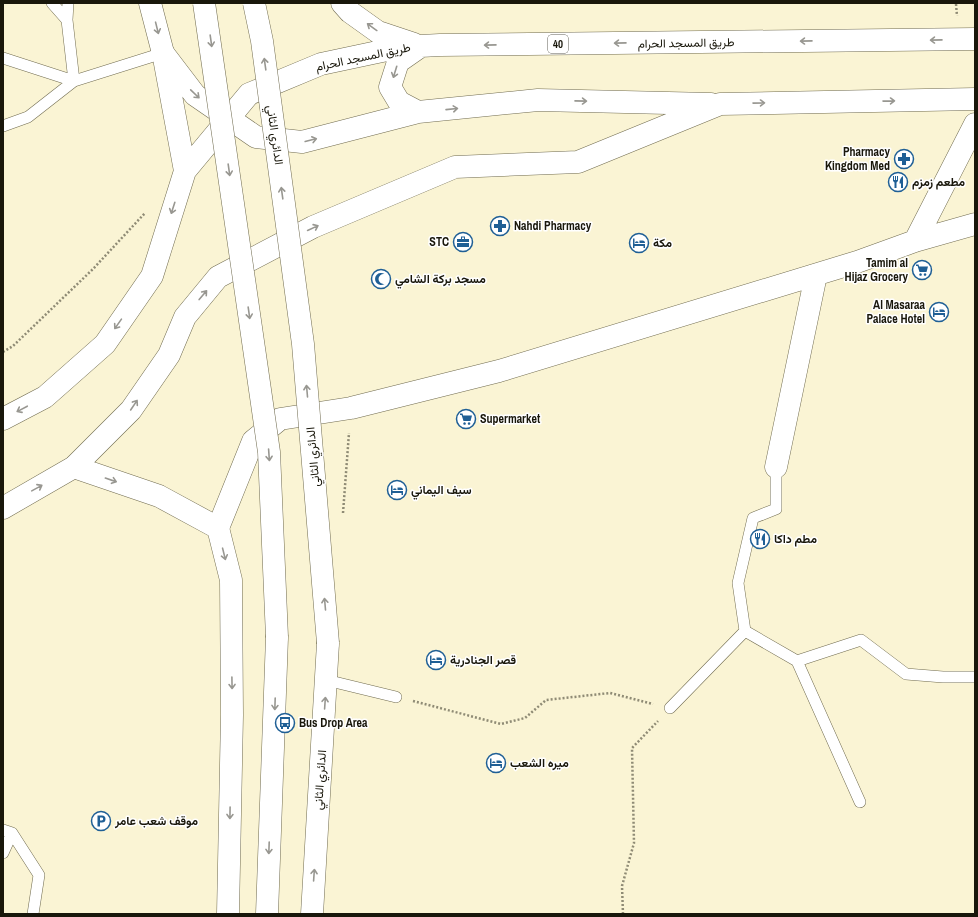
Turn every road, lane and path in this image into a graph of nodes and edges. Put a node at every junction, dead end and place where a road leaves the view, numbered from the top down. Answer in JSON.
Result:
{"nodes":[{"id":1,"x":52,"y":3,"type":"edge"},
{"id":2,"x":68,"y":3,"type":"edge"},
{"id":3,"x":150,"y":3,"type":"edge"},
{"id":4,"x":204,"y":3,"type":"edge"},
{"id":5,"x":254,"y":3,"type":"edge"},
{"id":6,"x":342,"y":3,"type":"edge"},
{"id":7,"x":67,"y":20,"type":"junction"},
{"id":8,"x":975,"y":40,"type":"edge"},
{"id":9,"x":421,"y":46,"type":"junction"},
{"id":10,"x":163,"y":53,"type":"junction"},
{"id":11,"x":3,"y":58,"type":"edge"},
{"id":12,"x":74,"y":81,"type":"junction"},
{"id":13,"x":975,"y":99,"type":"edge"},
{"id":14,"x":720,"y":104,"type":"junction"},
{"id":15,"x":418,"y":112,"type":"junction"},
{"id":16,"x":229,"y":118,"type":"junction"},
{"id":17,"x":975,"y":124,"type":"edge"},
{"id":18,"x":3,"y":126,"type":"edge"},
{"id":19,"x":185,"y":170,"type":"junction"},
{"id":20,"x":147,"y":211,"type":"dead end"},
{"id":21,"x":975,"y":224,"type":"edge"},
{"id":22,"x":915,"y":241,"type":"junction"},
{"id":23,"x":816,"y":275,"type":"junction"},
{"id":24,"x":3,"y":352,"type":"edge"},
{"id":25,"x":3,"y":419,"type":"edge"},
{"id":26,"x":776,"y":466,"type":"joint"},
{"id":27,"x":74,"y":467,"type":"junction"},
{"id":28,"x":3,"y":508,"type":"edge"},
{"id":29,"x":218,"y":528,"type":"junction"},
{"id":30,"x":745,"y":631,"type":"junction"},
{"id":31,"x":797,"y":661,"type":"junction"},
{"id":32,"x":975,"y":677,"type":"edge"},
{"id":33,"x":326,"y":680,"type":"junction"},
{"id":34,"x":396,"y":697,"type":"joint"},
{"id":35,"x":670,"y":708,"type":"junction"},
{"id":36,"x":860,"y":802,"type":"dead end"},
{"id":37,"x":8,"y":832,"type":"edge"},
{"id":38,"x":3,"y":853,"type":"edge"},
{"id":39,"x":33,"y":914,"type":"edge"},
{"id":40,"x":228,"y":914,"type":"edge"},
{"id":41,"x":267,"y":914,"type":"edge"},
{"id":42,"x":312,"y":914,"type":"edge"},
{"id":43,"x":623,"y":914,"type":"edge"}],
"edges":[{"from":1,"to":7,"type":"lane"},
{"from":2,"to":7,"type":"lane"},
{"from":3,"to":10,"type":"main road","one_way":true},
{"from":4,"to":41,"type":"main road","one_way":true,"bridge":true},
{"from":33,"to":5,"type":"main road","name":"الدائري الثاني","one_way":true,"bridge":true},
{"from":9,"to":6,"type":"main road","one_way":true},
{"from":7,"to":12,"type":"lane"},
{"from":8,"to":9,"type":"main road","name":"طريق المسجد الحرام","number":"40","one_way":true},
{"from":9,"to":15,"type":"main road","one_way":true},
{"from":9,"to":16,"type":"main road","name":"طريق المسجد الحرام","number":"40"},
{"from":10,"to":12,"type":"lane"},
{"from":10,"to":16,"type":"main road","one_way":true},
{"from":10,"to":19,"type":"main road"},
{"from":11,"to":12,"type":"lane"},
{"from":12,"to":18,"type":"lane"},
{"from":14,"to":13,"type":"main road","one_way":true},
{"from":15,"to":14,"type":"main road","one_way":true},
{"from":27,"to":14,"type":"main road","one_way":true},
{"from":16,"to":15,"type":"main road","one_way":true},
{"from":16,"to":19,"type":"main road","name":"طريق المسجد الحرام","number":"40"},
{"from":17,"to":22,"type":"main road"},
{"from":19,"to":25,"type":"main road","name":"طريق المسجد الحرام","one_way":true},
{"from":20,"to":24,"type":"path"},
{"from":21,"to":22,"type":"main road"},
{"from":22,"to":23,"type":"main road"},
{"from":23,"to":26,"type":"main road"},
{"from":23,"to":29,"type":"main road"},
{"from":26,"to":30,"type":"lane"},
{"from":28,"to":27,"type":"main road","one_way":true},
{"from":27,"to":29,"type":"main road","one_way":true},
{"from":29,"to":40,"type":"main road","one_way":true},
{"from":30,"to":31,"type":"lane"},
{"from":30,"to":35,"type":"lane"},
{"from":31,"to":32,"type":"lane"},
{"from":31,"to":36,"type":"lane"},
{"from":33,"to":34,"type":"lane"},
{"from":42,"to":33,"type":"main road","name":"الدائري الثاني","one_way":true},
{"from":34,"to":35,"type":"path"},
{"from":35,"to":43,"type":"path"},
{"from":37,"to":38,"type":"lane"},
{"from":37,"to":39,"type":"lane"}]}
